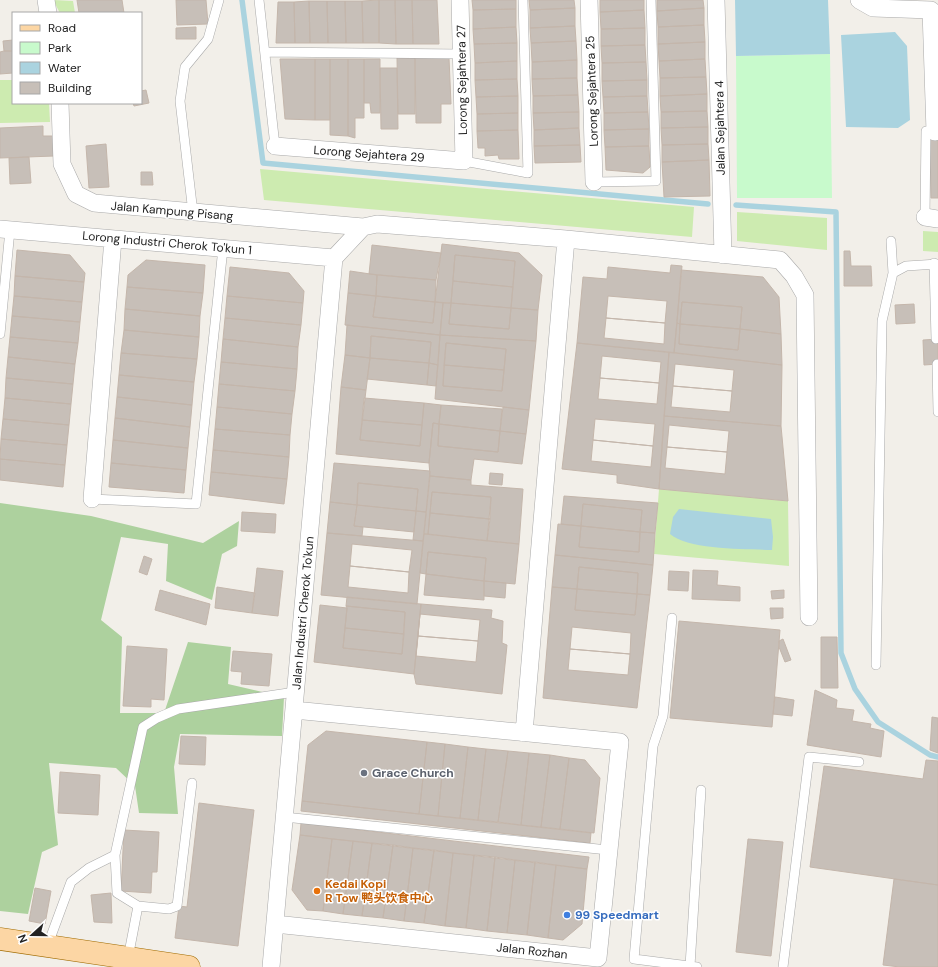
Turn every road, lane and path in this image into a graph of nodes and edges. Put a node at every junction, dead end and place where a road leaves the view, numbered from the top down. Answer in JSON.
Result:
{"nodes":[{"id":1,"x":46,"y":0,"type":"edge"},
{"id":2,"x":219,"y":0,"type":"edge"},
{"id":3,"x":259,"y":0,"type":"edge"},
{"id":4,"x":460,"y":0,"type":"edge"},
{"id":5,"x":523,"y":0,"type":"edge"},
{"id":6,"x":589,"y":0,"type":"edge"},
{"id":7,"x":651,"y":0,"type":"edge"},
{"id":8,"x":716,"y":0,"type":"edge"},
{"id":9,"x":859,"y":0,"type":"edge"},
{"id":10,"x":48,"y":12,"type":"edge"},
{"id":11,"x":265,"y":52,"type":"junction"},
{"id":12,"x":461,"y":54,"type":"junction"},
{"id":13,"x":60,"y":104,"type":"edge"},
{"id":14,"x":937,"y":132,"type":"edge"},
{"id":15,"x":275,"y":146,"type":"joint"},
{"id":16,"x":464,"y":161,"type":"junction"},
{"id":17,"x":594,"y":182,"type":"joint"},
{"id":18,"x":193,"y":213,"type":"junction"},
{"id":19,"x":931,"y":218,"type":"edge"},
{"id":20,"x":363,"y":228,"type":"junction"},
{"id":21,"x":5,"y":229,"type":"edge"},
{"id":22,"x":113,"y":239,"type":"junction"},
{"id":23,"x":566,"y":239,"type":"junction"},
{"id":24,"x":891,"y":241,"type":"dead end"},
{"id":25,"x":223,"y":248,"type":"junction"},
{"id":26,"x":723,"y":255,"type":"junction"},
{"id":27,"x":334,"y":258,"type":"junction"},
{"id":28,"x":936,"y":264,"type":"edge"},
{"id":29,"x":893,"y":273,"type":"junction"},
{"id":30,"x":0,"y":334,"type":"edge"},
{"id":31,"x":936,"y":339,"type":"dead end"},
{"id":32,"x":937,"y":364,"type":"dead end"},
{"id":33,"x":938,"y":412,"type":"edge"},
{"id":34,"x":92,"y":499,"type":"joint"},
{"id":35,"x":809,"y":617,"type":"dead end"},
{"id":36,"x":672,"y":618,"type":"dead end"},
{"id":37,"x":876,"y":665,"type":"dead end"},
{"id":38,"x":295,"y":692,"type":"junction"},
{"id":39,"x":294,"y":710,"type":"junction"},
{"id":40,"x":524,"y":733,"type":"junction"},
{"id":41,"x":859,"y":762,"type":"dead end"},
{"id":42,"x":192,"y":783,"type":"dead end"},
{"id":43,"x":701,"y":790,"type":"dead end"},
{"id":44,"x":284,"y":817,"type":"junction"},
{"id":45,"x":608,"y":850,"type":"junction"},
{"id":46,"x":115,"y":855,"type":"junction"},
{"id":47,"x":138,"y":906,"type":"junction"},
{"id":48,"x":275,"y":924,"type":"junction"},
{"id":49,"x":0,"y":940,"type":"edge"},
{"id":50,"x":47,"y":947,"type":"junction"},
{"id":51,"x":128,"y":958,"type":"junction"},
{"id":52,"x":694,"y":966,"type":"edge"},
{"id":53,"x":189,"y":967,"type":"edge"},
{"id":54,"x":271,"y":967,"type":"edge"},
{"id":55,"x":783,"y":967,"type":"edge"}],
"edges":[{"from":1,"to":10,"type":"street"},
{"from":2,"to":18,"type":"lane"},
{"from":3,"to":11,"type":"lane"},
{"from":4,"to":12,"type":"street","name":"Lorong Sejahtera 27"},
{"from":5,"to":16,"type":"lane"},
{"from":6,"to":17,"type":"street","name":"Lorong Sejahtera 25"},
{"from":7,"to":17,"type":"lane"},
{"from":8,"to":26,"type":"street","name":"Jalan Sejahtera 4"},
{"from":9,"to":14,"type":"street"},
{"from":11,"to":12,"type":"lane"},
{"from":11,"to":15,"type":"lane"},
{"from":12,"to":16,"type":"street","name":"Lorong Sejahtera 27"},
{"from":13,"to":18,"type":"street","name":"Jalan Kampung Pisang"},
{"from":14,"to":19,"type":"lane"},
{"from":15,"to":16,"type":"street","name":"Lorong Sejahtera 29"},
{"from":18,"to":20,"type":"street","name":"Jalan Kampung Pisang"},
{"from":20,"to":23,"type":"street","name":"Jalan Kampung Pisang"},
{"from":20,"to":27,"type":"street"},
{"from":21,"to":22,"type":"street","name":"Lorong Industri Cherok To'kun 1"},
{"from":21,"to":30,"type":"lane"},
{"from":22,"to":25,"type":"street","name":"Lorong Industri Cherok To'kun 1"},
{"from":22,"to":34,"type":"street"},
{"from":23,"to":26,"type":"street","name":"Jalan Kampung Pisang"},
{"from":23,"to":40,"type":"street"},
{"from":24,"to":29,"type":"lane"},
{"from":25,"to":27,"type":"street","name":"Lorong Industri Cherok To'kun 1"},
{"from":25,"to":34,"type":"lane"},
{"from":26,"to":35,"type":"street","name":"Jalan Kampung Pisang"},
{"from":27,"to":38,"type":"street","name":"Jalan Industri Cherok To'kun"},
{"from":28,"to":29,"type":"lane"},
{"from":28,"to":31,"type":"lane"},
{"from":29,"to":37,"type":"lane"},
{"from":32,"to":33,"type":"lane"},
{"from":36,"to":52,"type":"lane"},
{"from":38,"to":39,"type":"street","name":"Jalan Industri Cherok To'kun"},
{"from":38,"to":46,"type":"lane"},
{"from":39,"to":40,"type":"street"},
{"from":39,"to":44,"type":"street","name":"Jalan Industri Cherok To'kun"},
{"from":40,"to":45,"type":"street","name":"Jalan Rozhan"},
{"from":41,"to":55,"type":"lane"},
{"from":42,"to":47,"type":"lane"},
{"from":43,"to":52,"type":"lane"},
{"from":44,"to":45,"type":"lane"},
{"from":44,"to":48,"type":"street","name":"Jalan Industri Cherok To'kun"},
{"from":45,"to":48,"type":"street","name":"Jalan Rozhan"},
{"from":46,"to":47,"type":"lane"},
{"from":46,"to":50,"type":"lane"},
{"from":47,"to":51,"type":"lane"},
{"from":48,"to":54,"type":"street","name":"Jalan Industri Cherok To'kun"},
{"from":49,"to":50,"type":"main road"},
{"from":50,"to":51,"type":"main road"},
{"from":51,"to":53,"type":"main road"}]}
